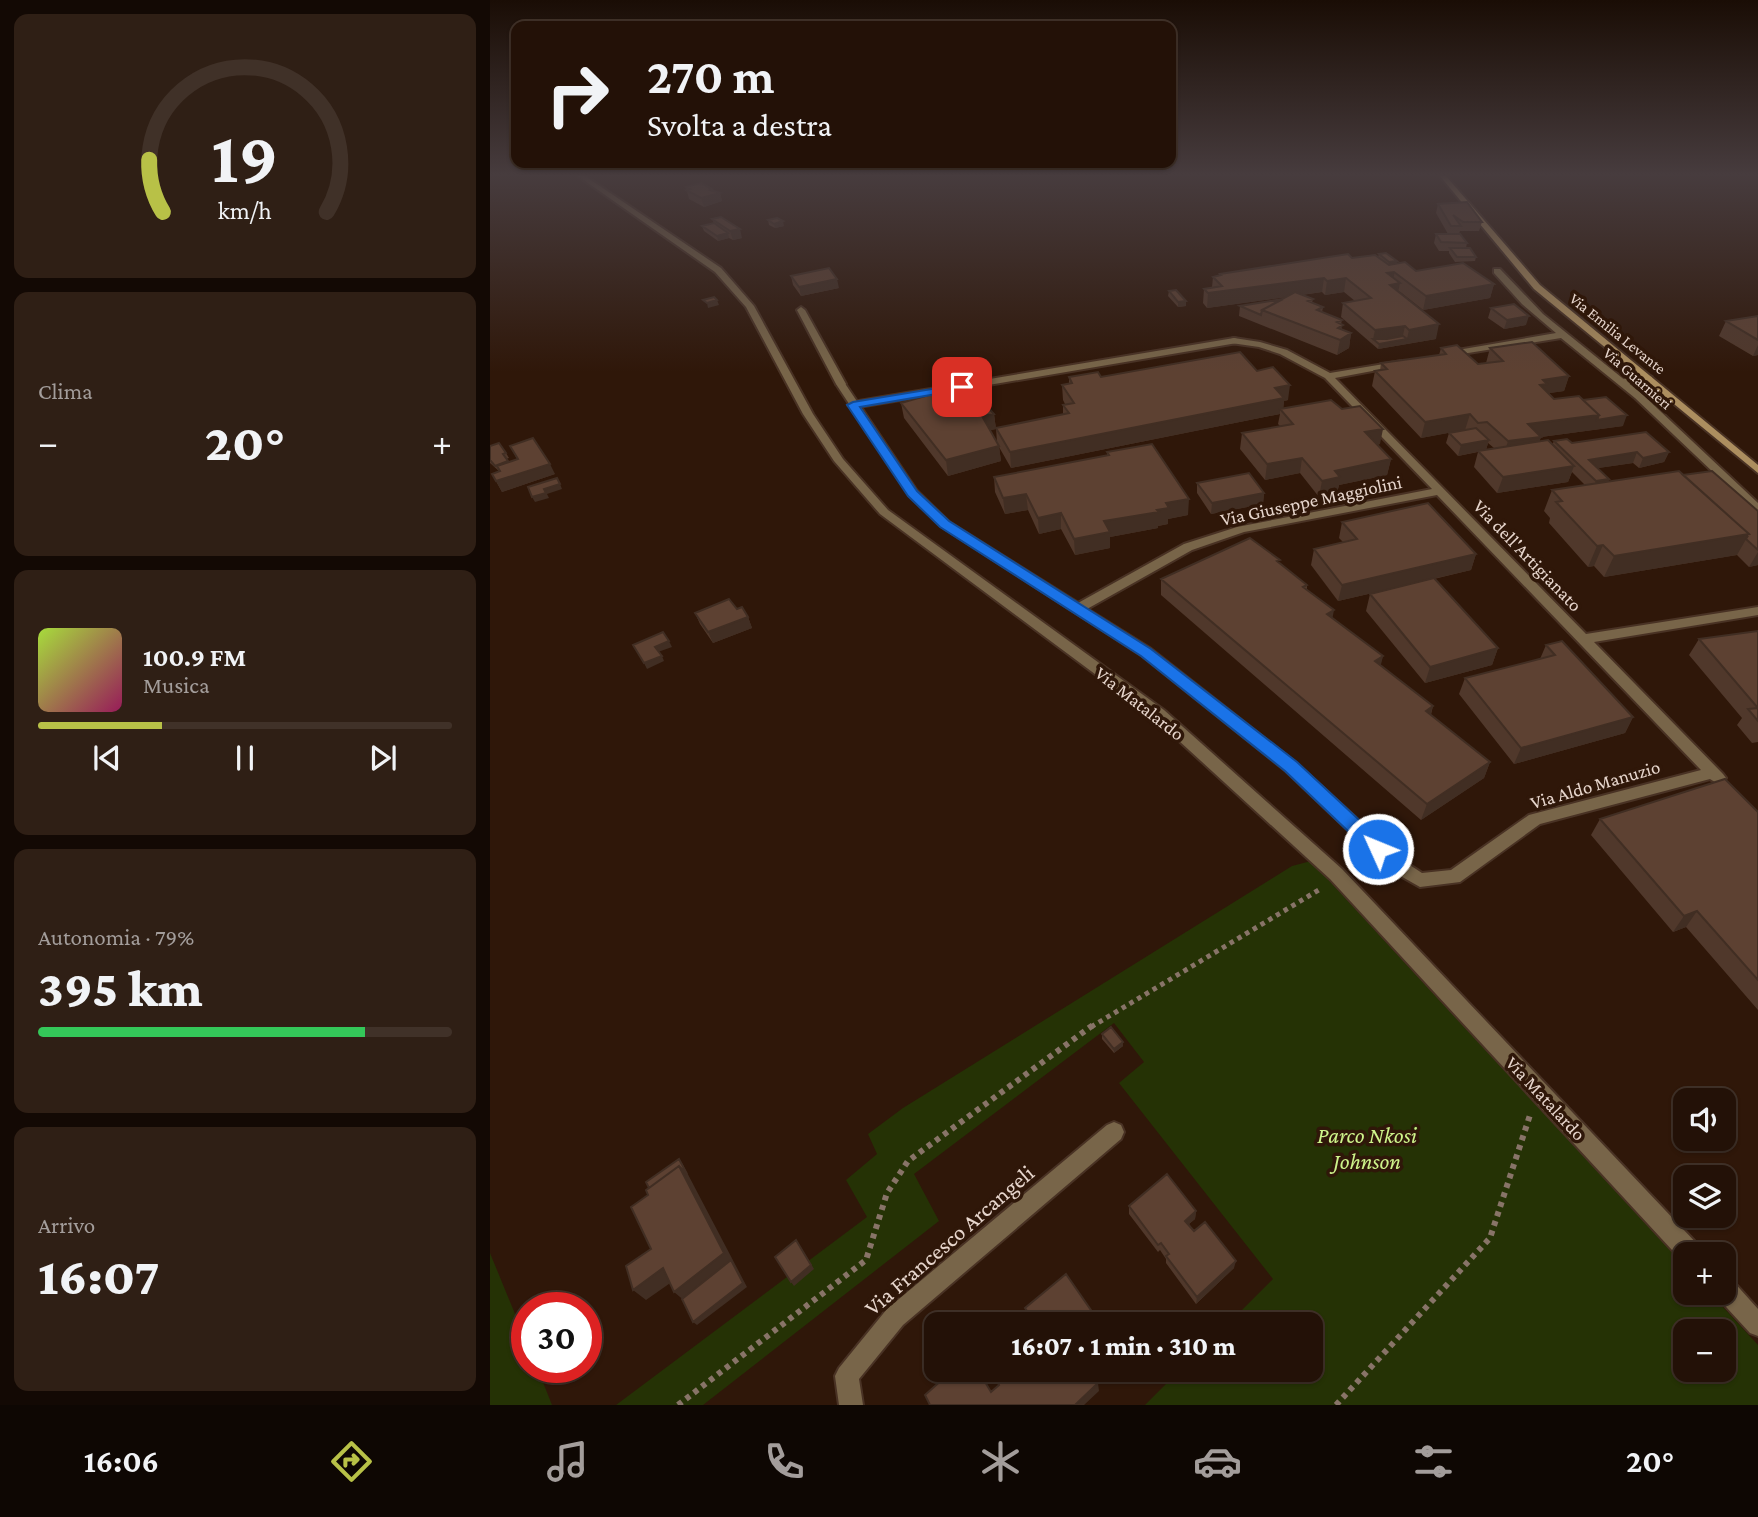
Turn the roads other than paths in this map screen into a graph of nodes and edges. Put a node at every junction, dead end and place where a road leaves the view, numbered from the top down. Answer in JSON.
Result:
{"nodes":[{"id":1,"x":677,"y":242,"type":"edge"},
{"id":2,"x":1499,"y":242,"type":"edge"},
{"id":3,"x":1497,"y":271,"type":"dead end"},
{"id":4,"x":801,"y":310,"type":"dead end"},
{"id":5,"x":1562,"y":335,"type":"junction"},
{"id":6,"x":1438,"y":356,"type":"edge"},
{"id":7,"x":1411,"y":361,"type":"edge"},
{"id":8,"x":1328,"y":376,"type":"junction"},
{"id":9,"x":1650,"y":379,"type":"junction"},
{"id":10,"x":1622,"y":382,"type":"junction"},
{"id":11,"x":853,"y":405,"type":"junction"},
{"id":12,"x":1758,"y":470,"type":"edge"},
{"id":13,"x":1441,"y":491,"type":"junction"},
{"id":14,"x":1758,"y":509,"type":"edge"},
{"id":15,"x":1079,"y":608,"type":"junction"},
{"id":16,"x":1758,"y":611,"type":"edge"},
{"id":17,"x":1582,"y":639,"type":"junction"},
{"id":18,"x":1713,"y":773,"type":"junction"},
{"id":19,"x":1731,"y":792,"type":"edge"},
{"id":20,"x":1114,"y":1132,"type":"dead end"},
{"id":21,"x":1680,"y":1242,"type":"edge"},
{"id":22,"x":1736,"y":1302,"type":"edge"},
{"id":23,"x":1758,"y":1325,"type":"edge"},
{"id":24,"x":851,"y":1405,"type":"edge"}],
"edges":[{"from":1,"to":21,"type":"street","name":"Via Matalardo"},
{"from":2,"to":9,"type":"main road","name":"Via Emilia Levante"},
{"from":3,"to":5,"type":"street","name":"Via Guarnieri"},
{"from":4,"to":11,"type":"street"},
{"from":5,"to":6,"type":"street"},
{"from":5,"to":10,"type":"street","name":"Via Guarnieri"},
{"from":7,"to":8,"type":"street"},
{"from":8,"to":11,"type":"street","name":"Via dell'Artigianato"},
{"from":8,"to":13,"type":"street","name":"Via dell'Artigianato"},
{"from":9,"to":10,"type":"street"},
{"from":9,"to":12,"type":"main road","name":"Via Emilia Levante"},
{"from":10,"to":14,"type":"street","name":"Via Guarnieri"},
{"from":11,"to":15,"type":"street"},
{"from":13,"to":15,"type":"street","name":"Via Giuseppe Maggiolini"},
{"from":13,"to":17,"type":"street","name":"Via dell'Artigianato"},
{"from":15,"to":18,"type":"street","name":"Via Aldo Manuzio"},
{"from":16,"to":17,"type":"street"},
{"from":17,"to":18,"type":"street","name":"Via dell'Artigianato"},
{"from":18,"to":19,"type":"street","name":"Via dell'Artigianato"},
{"from":20,"to":24,"type":"street","name":"Via Francesco Arcangeli"},
{"from":22,"to":23,"type":"street"}]}
